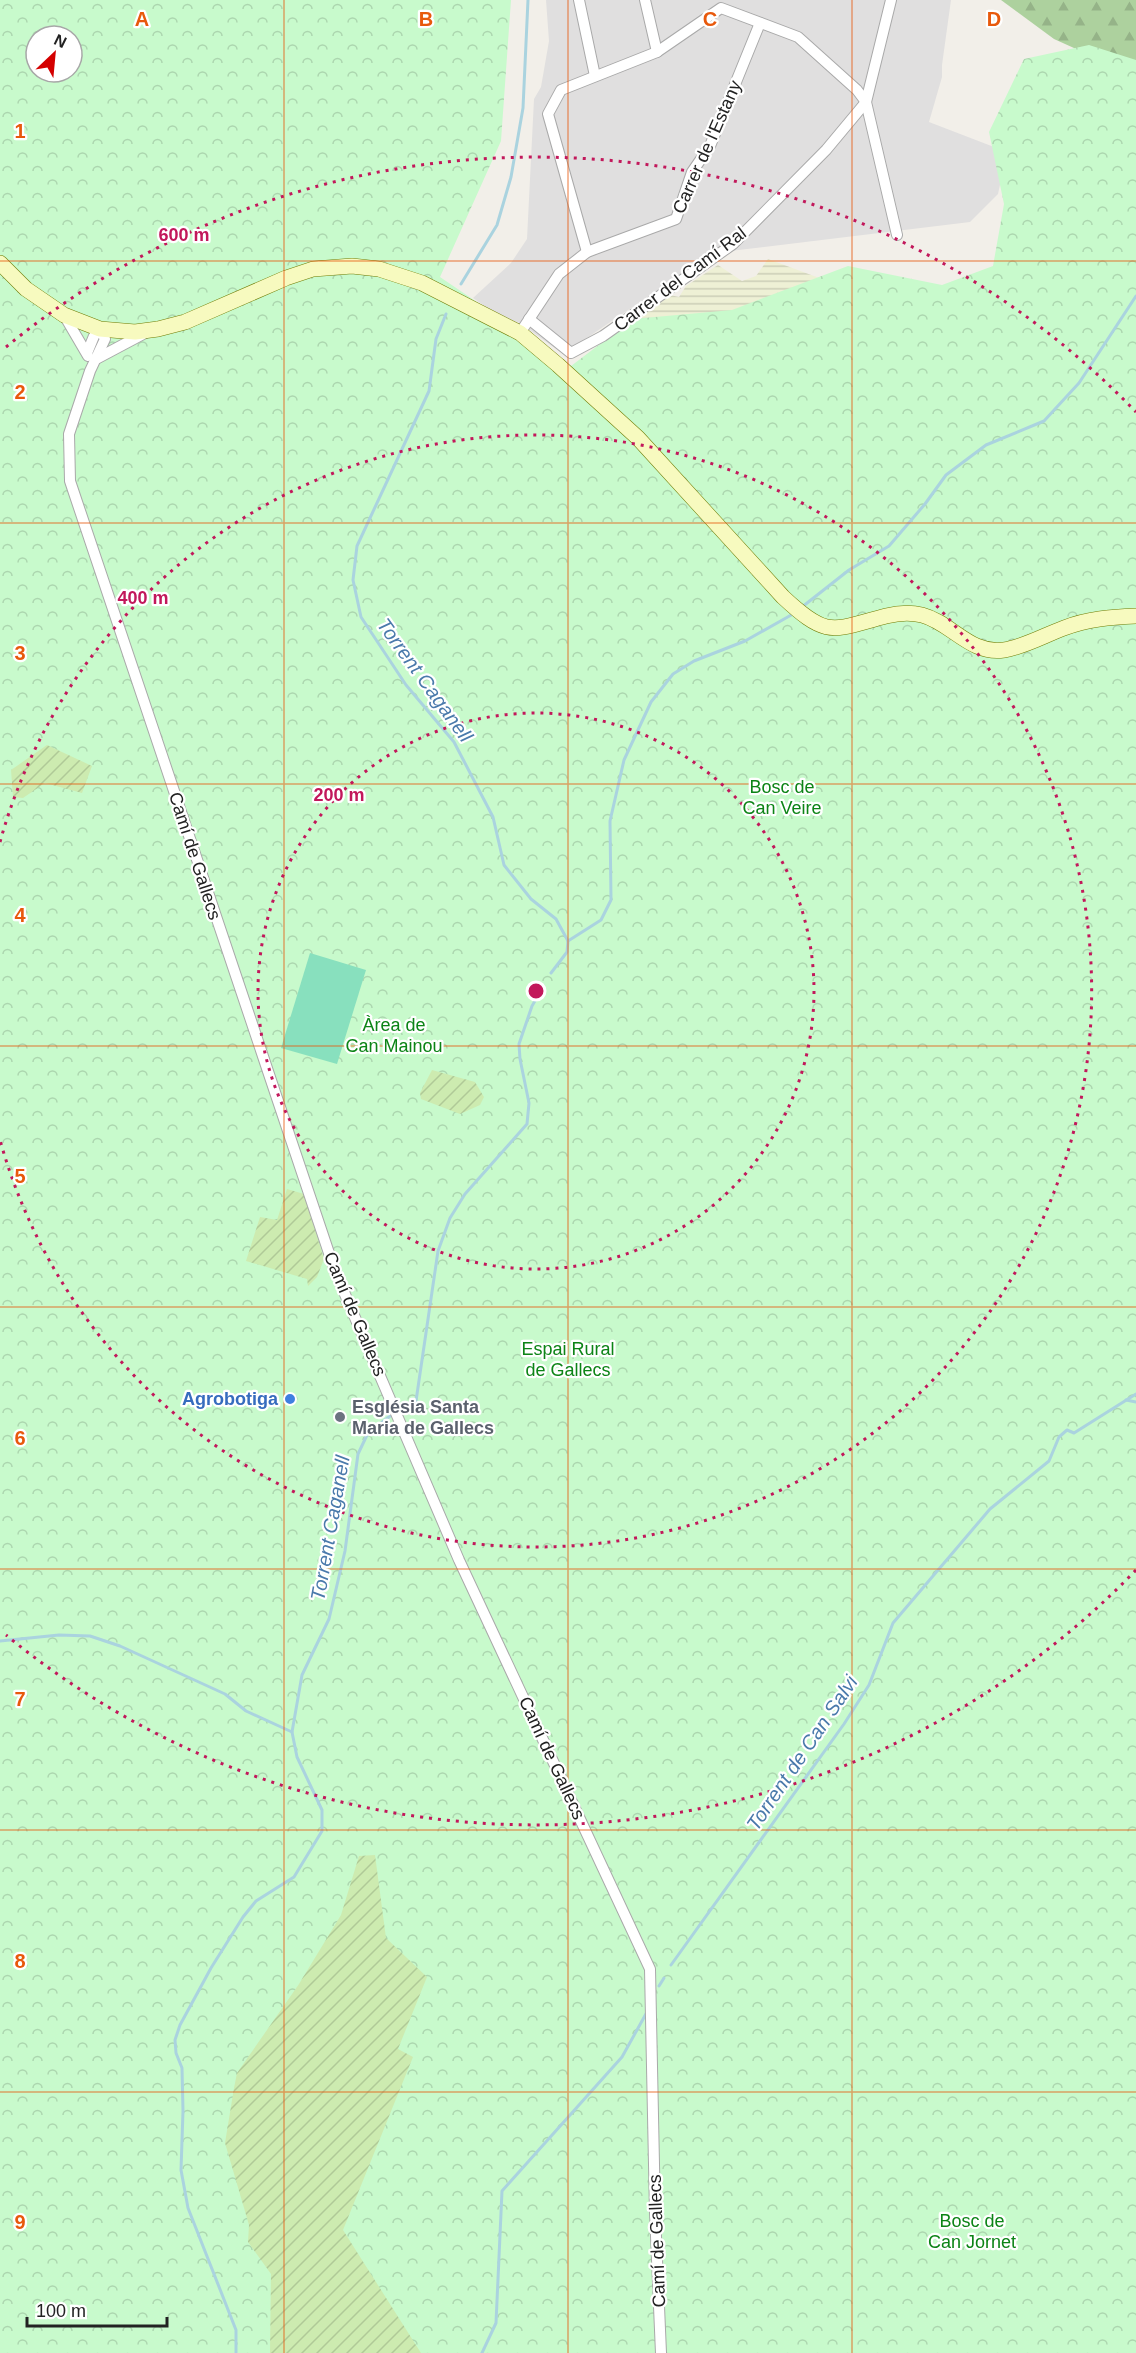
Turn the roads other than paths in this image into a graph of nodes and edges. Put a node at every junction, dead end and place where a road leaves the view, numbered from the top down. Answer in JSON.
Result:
{"nodes":[{"id":1,"x":579,"y":0,"type":"edge"},
{"id":2,"x":645,"y":0,"type":"edge"},
{"id":3,"x":891,"y":0,"type":"edge"},
{"id":4,"x":760,"y":23,"type":"junction"},
{"id":5,"x":657,"y":52,"type":"junction"},
{"id":6,"x":595,"y":76,"type":"junction"},
{"id":7,"x":866,"y":102,"type":"junction"},
{"id":8,"x":897,"y":235,"type":"dead end"},
{"id":9,"x":587,"y":252,"type":"junction"},
{"id":10,"x":0,"y":263,"type":"edge"},
{"id":11,"x":64,"y":315,"type":"junction"},
{"id":12,"x":529,"y":319,"type":"junction"},
{"id":13,"x":100,"y":329,"type":"junction"},
{"id":14,"x":148,"y":331,"type":"junction"},
{"id":15,"x":520,"y":333,"type":"junction"},
{"id":16,"x":93,"y":356,"type":"junction"},
{"id":17,"x":1136,"y":616,"type":"edge"},
{"id":18,"x":661,"y":2353,"type":"edge"}],
"edges":[{"from":1,"to":6,"type":"street"},
{"from":2,"to":5,"type":"street"},
{"from":3,"to":7,"type":"street"},
{"from":4,"to":5,"type":"street"},
{"from":4,"to":7,"type":"street"},
{"from":4,"to":9,"type":"street","name":"Carrer de l'Estany"},
{"from":5,"to":6,"type":"street"},
{"from":6,"to":9,"type":"street"},
{"from":7,"to":8,"type":"street"},
{"from":7,"to":12,"type":"street","name":"Carrer del Camí Ral"},
{"from":9,"to":12,"type":"street","name":"Carrer de l'Estany"},
{"from":10,"to":11,"type":"main road"},
{"from":11,"to":13,"type":"main road"},
{"from":11,"to":16,"type":"street"},
{"from":12,"to":15,"type":"street","name":"Carrer de l'Estany"},
{"from":13,"to":14,"type":"main road"},
{"from":13,"to":16,"type":"street","name":"Camí de Gallecs"},
{"from":14,"to":15,"type":"main road"},
{"from":14,"to":16,"type":"street","name":"Camí de Gallecs"},
{"from":15,"to":17,"type":"main road"},
{"from":16,"to":18,"type":"street","name":"Camí de Gallecs"}]}
